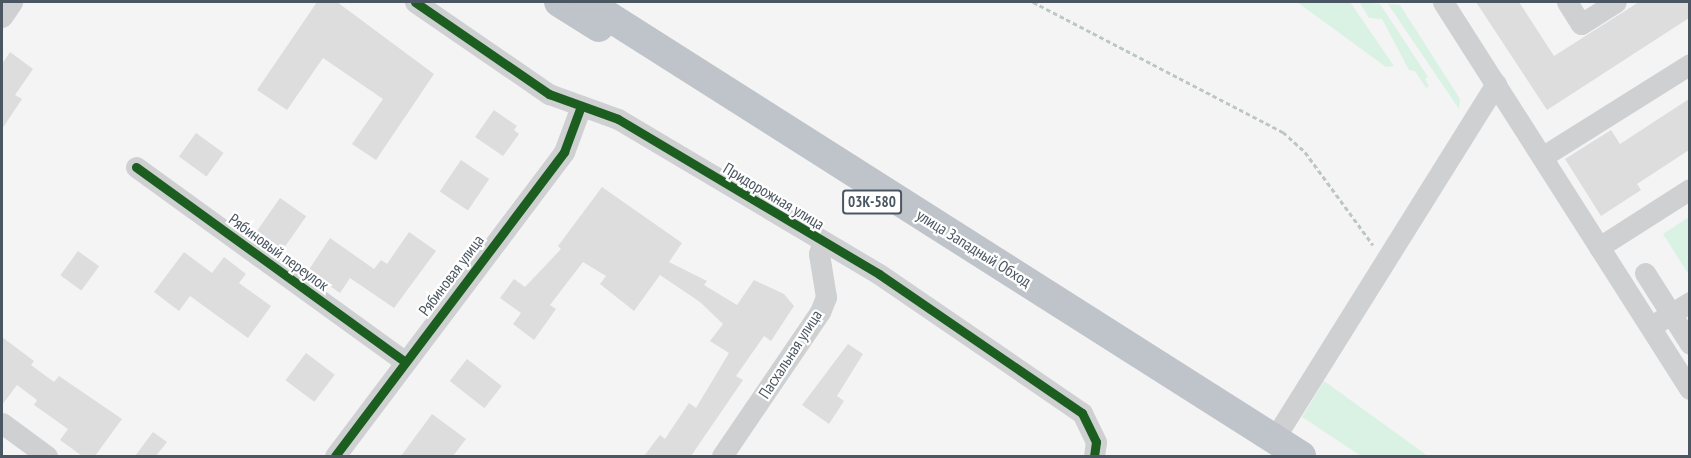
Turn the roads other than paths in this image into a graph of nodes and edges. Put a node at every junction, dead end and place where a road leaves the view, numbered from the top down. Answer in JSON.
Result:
{"nodes":[{"id":1,"x":12,"y":2,"type":"edge"},
{"id":2,"x":415,"y":2,"type":"edge"},
{"id":3,"x":559,"y":2,"type":"edge"},
{"id":4,"x":585,"y":2,"type":"edge"},
{"id":5,"x":1443,"y":2,"type":"edge"},
{"id":6,"x":1567,"y":2,"type":"edge"},
{"id":7,"x":1616,"y":2,"type":"edge"},
{"id":8,"x":2,"y":17,"type":"edge"},
{"id":9,"x":1689,"y":64,"type":"edge"},
{"id":10,"x":1496,"y":84,"type":"junction"},
{"id":11,"x":581,"y":106,"type":"junction"},
{"id":12,"x":1542,"y":157,"type":"junction"},
{"id":13,"x":136,"y":167,"type":"dead end"},
{"id":14,"x":1689,"y":189,"type":"edge"},
{"id":15,"x":822,"y":243,"type":"junction"},
{"id":16,"x":1599,"y":248,"type":"junction"},
{"id":17,"x":1645,"y":273,"type":"dead end"},
{"id":18,"x":1689,"y":302,"type":"edge"},
{"id":19,"x":1670,"y":314,"type":"junction"},
{"id":20,"x":1650,"y":327,"type":"junction"},
{"id":21,"x":1689,"y":344,"type":"edge"},
{"id":22,"x":405,"y":361,"type":"junction"},
{"id":23,"x":1689,"y":389,"type":"edge"},
{"id":24,"x":2,"y":423,"type":"edge"},
{"id":25,"x":1273,"y":448,"type":"edge"},
{"id":26,"x":1095,"y":449,"type":"edge"},
{"id":27,"x":47,"y":456,"type":"edge"},
{"id":28,"x":335,"y":456,"type":"edge"},
{"id":29,"x":722,"y":456,"type":"edge"},
{"id":30,"x":1301,"y":456,"type":"edge"}],
"edges":[{"from":1,"to":8,"type":"street"},
{"from":2,"to":11,"type":"street","name":"Придорожная улица"},
{"from":3,"to":25,"type":"highway","name":"улица Западный Обход","number":"03К-580"},
{"from":4,"to":25,"type":"highway","name":"улица Западный Обход","number":"03К-580"},
{"from":5,"to":10,"type":"street"},
{"from":6,"to":7,"type":"street"},
{"from":9,"to":12,"type":"street"},
{"from":10,"to":12,"type":"street"},
{"from":10,"to":25,"type":"street"},
{"from":11,"to":15,"type":"street","name":"Придорожная улица"},
{"from":11,"to":22,"type":"street","name":"Рябиновая улица"},
{"from":12,"to":16,"type":"street"},
{"from":13,"to":22,"type":"street","name":"Рябиновый переулок"},
{"from":14,"to":16,"type":"street"},
{"from":15,"to":26,"type":"street","name":"Придорожная улица"},
{"from":15,"to":29,"type":"street","name":"Пасхальная улица"},
{"from":16,"to":20,"type":"street"},
{"from":17,"to":19,"type":"street"},
{"from":18,"to":19,"type":"street"},
{"from":19,"to":20,"type":"street"},
{"from":19,"to":21,"type":"street"},
{"from":20,"to":23,"type":"street"},
{"from":22,"to":28,"type":"street","name":"Рябиновая улица"},
{"from":24,"to":27,"type":"street"},
{"from":25,"to":30,"type":"highway","name":"улица Западный Обход","number":"03К-580"}]}
